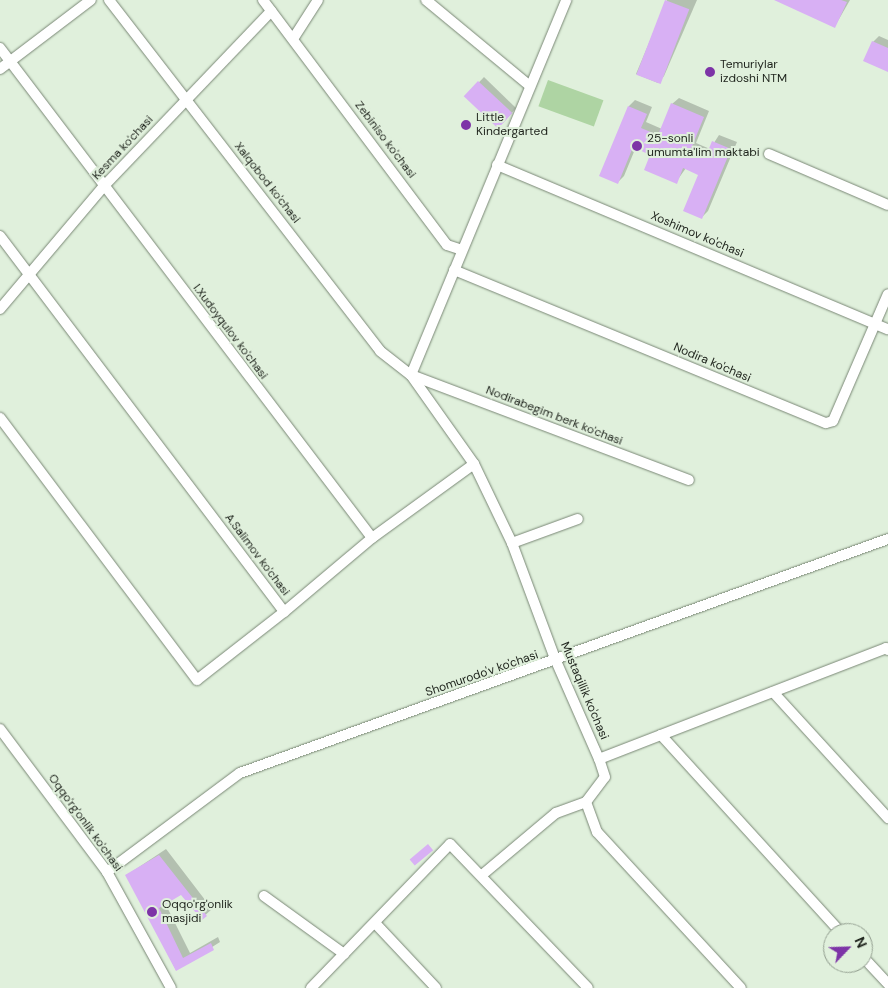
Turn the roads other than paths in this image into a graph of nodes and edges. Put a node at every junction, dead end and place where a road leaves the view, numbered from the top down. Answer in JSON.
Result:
{"nodes":[{"id":1,"x":91,"y":0,"type":"edge"},
{"id":2,"x":109,"y":0,"type":"edge"},
{"id":3,"x":262,"y":0,"type":"edge"},
{"id":4,"x":318,"y":0,"type":"edge"},
{"id":5,"x":426,"y":0,"type":"edge"},
{"id":6,"x":566,"y":0,"type":"edge"},
{"id":7,"x":271,"y":11,"type":"junction"},
{"id":8,"x":292,"y":39,"type":"junction"},
{"id":9,"x":0,"y":48,"type":"edge"},
{"id":10,"x":10,"y":62,"type":"junction"},
{"id":11,"x":0,"y":69,"type":"edge"},
{"id":12,"x":530,"y":86,"type":"junction"},
{"id":13,"x":186,"y":99,"type":"junction"},
{"id":14,"x":769,"y":154,"type":"dead end"},
{"id":15,"x":497,"y":165,"type":"junction"},
{"id":16,"x":104,"y":186,"type":"junction"},
{"id":17,"x":888,"y":205,"type":"edge"},
{"id":18,"x":0,"y":236,"type":"edge"},
{"id":19,"x":462,"y":250,"type":"junction"},
{"id":20,"x":454,"y":270,"type":"junction"},
{"id":21,"x":28,"y":275,"type":"junction"},
{"id":22,"x":888,"y":294,"type":"edge"},
{"id":23,"x":0,"y":309,"type":"edge"},
{"id":24,"x":875,"y":324,"type":"junction"},
{"id":25,"x":888,"y":329,"type":"edge"},
{"id":26,"x":411,"y":375,"type":"junction"},
{"id":27,"x":0,"y":418,"type":"edge"},
{"id":28,"x":474,"y":464,"type":"junction"},
{"id":29,"x":688,"y":480,"type":"dead end"},
{"id":30,"x":578,"y":519,"type":"dead end"},
{"id":31,"x":372,"y":538,"type":"junction"},
{"id":32,"x":888,"y":539,"type":"edge"},
{"id":33,"x":512,"y":543,"type":"junction"},
{"id":34,"x":284,"y":612,"type":"junction"},
{"id":35,"x":888,"y":650,"type":"edge"},
{"id":36,"x":556,"y":661,"type":"junction"},
{"id":37,"x":772,"y":692,"type":"junction"},
{"id":38,"x":0,"y":729,"type":"edge"},
{"id":39,"x":661,"y":735,"type":"junction"},
{"id":40,"x":600,"y":759,"type":"junction"},
{"id":41,"x":586,"y":802,"type":"junction"},
{"id":42,"x":888,"y":818,"type":"edge"},
{"id":43,"x":107,"y":872,"type":"junction"},
{"id":44,"x":482,"y":875,"type":"junction"},
{"id":45,"x":264,"y":896,"type":"dead end"},
{"id":46,"x":375,"y":923,"type":"junction"},
{"id":47,"x":832,"y":923,"type":"edge"},
{"id":48,"x":344,"y":954,"type":"junction"},
{"id":49,"x":873,"y":968,"type":"edge"},
{"id":50,"x":888,"y":984,"type":"edge"},
{"id":51,"x":171,"y":988,"type":"edge"},
{"id":52,"x":311,"y":988,"type":"edge"},
{"id":53,"x":436,"y":988,"type":"edge"},
{"id":54,"x":588,"y":988,"type":"edge"},
{"id":55,"x":741,"y":988,"type":"edge"}],
"edges":[{"from":1,"to":10,"type":"street"},
{"from":2,"to":13,"type":"street","name":"Xalqobod ko'chasi"},
{"from":3,"to":7,"type":"street","name":"Zebiniso ko'chasi"},
{"from":4,"to":8,"type":"street"},
{"from":5,"to":12,"type":"street"},
{"from":6,"to":12,"type":"street"},
{"from":7,"to":8,"type":"street","name":"Zebiniso ko'chasi"},
{"from":7,"to":13,"type":"street","name":"Kesma ko'chasi"},
{"from":8,"to":19,"type":"street","name":"Zebiniso ko'chasi"},
{"from":9,"to":10,"type":"street","name":"I.Xudoyqulov ko'chasi"},
{"from":10,"to":11,"type":"street"},
{"from":10,"to":16,"type":"street","name":"I.Xudoyqulov ko'chasi"},
{"from":12,"to":15,"type":"street"},
{"from":13,"to":16,"type":"street","name":"Kesma ko'chasi"},
{"from":13,"to":26,"type":"street","name":"Xalqobod ko'chasi"},
{"from":14,"to":17,"type":"street"},
{"from":15,"to":19,"type":"street"},
{"from":15,"to":24,"type":"street","name":"Xoshimov ko'chasi"},
{"from":16,"to":21,"type":"street","name":"Kesma ko'chasi"},
{"from":16,"to":31,"type":"street","name":"I.Xudoyqulov ko'chasi"},
{"from":18,"to":21,"type":"street","name":"A.Salimov ko'chasi"},
{"from":19,"to":20,"type":"street"},
{"from":20,"to":24,"type":"street","name":"Nodira ko'chasi"},
{"from":20,"to":26,"type":"street"},
{"from":21,"to":23,"type":"street","name":"Kesma ko'chasi"},
{"from":21,"to":34,"type":"street","name":"A.Salimov ko'chasi"},
{"from":22,"to":24,"type":"street","name":"Nodira ko'chasi"},
{"from":24,"to":25,"type":"street","name":"Xoshimov ko'chasi"},
{"from":26,"to":28,"type":"street","name":"Mustaqillik ko'chasi"},
{"from":26,"to":29,"type":"street","name":"Nodirabegim berk ko'chasi"},
{"from":27,"to":34,"type":"street","name":"A.Salimov ko'chasi"},
{"from":28,"to":31,"type":"street"},
{"from":28,"to":33,"type":"street","name":"Mustaqillik ko'chasi"},
{"from":30,"to":33,"type":"street"},
{"from":31,"to":34,"type":"street"},
{"from":32,"to":36,"type":"street","name":"Shomurodo'v ko'chasi"},
{"from":33,"to":36,"type":"street","name":"Mustaqillik ko'chasi"},
{"from":35,"to":37,"type":"street","name":"Mustaqillik ko'chasi"},
{"from":36,"to":40,"type":"street","name":"Mustaqillik ko'chasi"},
{"from":36,"to":43,"type":"street","name":"Shomurodo'v ko'chasi"},
{"from":37,"to":39,"type":"street","name":"Mustaqillik ko'chasi"},
{"from":37,"to":42,"type":"street"},
{"from":38,"to":43,"type":"street","name":"Oqqo'rg'onlik ko'chasi"},
{"from":39,"to":40,"type":"street","name":"Mustaqillik ko'chasi"},
{"from":39,"to":47,"type":"street"},
{"from":40,"to":41,"type":"street"},
{"from":41,"to":44,"type":"street"},
{"from":41,"to":55,"type":"street"},
{"from":43,"to":51,"type":"street","name":"Oqqo'rg'onlik ko'chasi"},
{"from":44,"to":46,"type":"street"},
{"from":44,"to":54,"type":"street"},
{"from":45,"to":48,"type":"street"},
{"from":46,"to":48,"type":"street"},
{"from":46,"to":53,"type":"street"},
{"from":48,"to":52,"type":"street"},
{"from":49,"to":50,"type":"street"}]}
